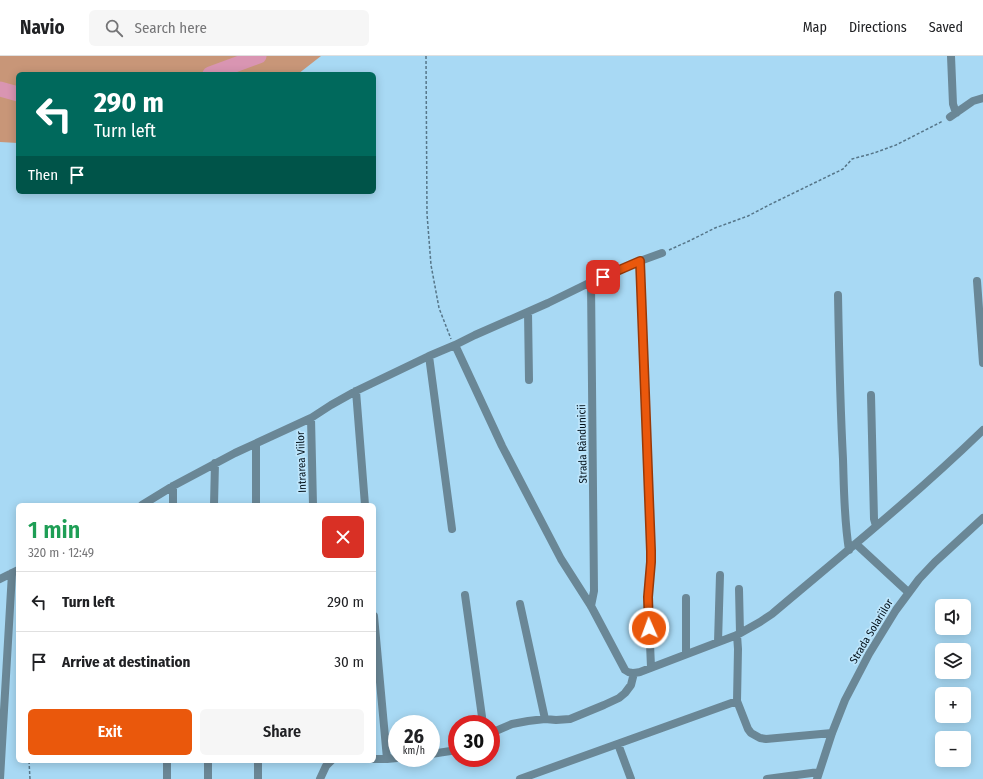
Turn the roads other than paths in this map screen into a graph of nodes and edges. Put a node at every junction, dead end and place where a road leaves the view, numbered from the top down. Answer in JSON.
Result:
{"nodes":[{"id":1,"x":951,"y":56,"type":"edge"},
{"id":2,"x":983,"y":98,"type":"edge"},
{"id":3,"x":662,"y":253,"type":"road end"},
{"id":4,"x":640,"y":261,"type":"junction"},
{"id":5,"x":977,"y":281,"type":"dead end"},
{"id":6,"x":591,"y":282,"type":"junction"},
{"id":7,"x":838,"y":295,"type":"dead end"},
{"id":8,"x":528,"y":312,"type":"junction"},
{"id":9,"x":455,"y":345,"type":"junction"},
{"id":10,"x":429,"y":356,"type":"junction"},
{"id":11,"x":983,"y":363,"type":"edge"},
{"id":12,"x":529,"y":380,"type":"dead end"},
{"id":13,"x":356,"y":391,"type":"junction"},
{"id":14,"x":871,"y":395,"type":"dead end"},
{"id":15,"x":311,"y":418,"type":"junction"},
{"id":16,"x":983,"y":430,"type":"edge"},
{"id":17,"x":256,"y":444,"type":"junction"},
{"id":18,"x":215,"y":464,"type":"junction"},
{"id":19,"x":173,"y":486,"type":"junction"},
{"id":20,"x":145,"y":503,"type":"edge"},
{"id":21,"x":173,"y":503,"type":"edge"},
{"id":22,"x":214,"y":503,"type":"edge"},
{"id":23,"x":256,"y":503,"type":"edge"},
{"id":24,"x":313,"y":503,"type":"edge"},
{"id":25,"x":365,"y":503,"type":"edge"},
{"id":26,"x":983,"y":518,"type":"edge"},
{"id":27,"x":876,"y":526,"type":"junction"},
{"id":28,"x":452,"y":529,"type":"dead end"},
{"id":29,"x":856,"y":544,"type":"junction"},
{"id":30,"x":848,"y":550,"type":"junction"},
{"id":31,"x":15,"y":571,"type":"edge"},
{"id":32,"x":720,"y":575,"type":"dead end"},
{"id":33,"x":0,"y":579,"type":"edge"},
{"id":34,"x":739,"y":589,"type":"dead end"},
{"id":35,"x":908,"y":592,"type":"junction"},
{"id":36,"x":465,"y":595,"type":"dead end"},
{"id":37,"x":686,"y":598,"type":"dead end"},
{"id":38,"x":520,"y":604,"type":"dead end"},
{"id":39,"x":591,"y":606,"type":"junction"},
{"id":40,"x":738,"y":634,"type":"junction"},
{"id":41,"x":376,"y":638,"type":"edge"},
{"id":42,"x":718,"y":642,"type":"junction"},
{"id":43,"x":686,"y":654,"type":"junction"},
{"id":44,"x":651,"y":667,"type":"junction"},
{"id":45,"x":634,"y":673,"type":"junction"},
{"id":46,"x":737,"y":701,"type":"junction"},
{"id":47,"x":482,"y":715,"type":"edge"},
{"id":48,"x":545,"y":719,"type":"junction"},
{"id":49,"x":500,"y":729,"type":"edge"},
{"id":50,"x":832,"y":733,"type":"junction"},
{"id":51,"x":618,"y":744,"type":"junction"},
{"id":52,"x":376,"y":759,"type":"edge"},
{"id":53,"x":387,"y":759,"type":"joint"},
{"id":54,"x":167,"y":763,"type":"edge"},
{"id":55,"x":208,"y":763,"type":"edge"},
{"id":56,"x":258,"y":763,"type":"edge"},
{"id":57,"x":321,"y":763,"type":"edge"},
{"id":58,"x":329,"y":763,"type":"edge"},
{"id":59,"x":323,"y":771,"type":"junction"},
{"id":60,"x":818,"y":776,"type":"edge"},
{"id":61,"x":0,"y":779,"type":"edge"},
{"id":62,"x":167,"y":779,"type":"edge"},
{"id":63,"x":208,"y":779,"type":"edge"},
{"id":64,"x":258,"y":779,"type":"edge"},
{"id":65,"x":320,"y":779,"type":"edge"},
{"id":66,"x":520,"y":779,"type":"edge"},
{"id":67,"x":632,"y":779,"type":"edge"},
{"id":68,"x":767,"y":779,"type":"edge"}],
"edges":[{"from":1,"to":2,"type":"street"},
{"from":3,"to":4,"type":"street"},
{"from":4,"to":6,"type":"street"},
{"from":4,"to":44,"type":"street"},
{"from":5,"to":11,"type":"street"},
{"from":6,"to":8,"type":"street"},
{"from":6,"to":39,"type":"street","name":"Strada Rândunicii"},
{"from":7,"to":30,"type":"street"},
{"from":8,"to":9,"type":"street"},
{"from":8,"to":12,"type":"street"},
{"from":9,"to":10,"type":"street"},
{"from":9,"to":39,"type":"street"},
{"from":10,"to":13,"type":"street"},
{"from":10,"to":28,"type":"street"},
{"from":13,"to":15,"type":"street"},
{"from":13,"to":25,"type":"street"},
{"from":14,"to":27,"type":"street"},
{"from":15,"to":17,"type":"street"},
{"from":15,"to":24,"type":"street","name":"Intrarea Viilor"},
{"from":16,"to":27,"type":"street"},
{"from":17,"to":18,"type":"street"},
{"from":17,"to":23,"type":"street"},
{"from":18,"to":19,"type":"street"},
{"from":18,"to":22,"type":"street"},
{"from":19,"to":20,"type":"street"},
{"from":19,"to":21,"type":"street"},
{"from":26,"to":35,"type":"street","name":"Strada Solariilor"},
{"from":27,"to":29,"type":"street"},
{"from":29,"to":30,"type":"street"},
{"from":29,"to":35,"type":"street"},
{"from":30,"to":40,"type":"street"},
{"from":31,"to":33,"type":"street"},
{"from":31,"to":61,"type":"street"},
{"from":32,"to":42,"type":"street"},
{"from":34,"to":40,"type":"street"},
{"from":35,"to":50,"type":"street","name":"Strada Solariilor"},
{"from":36,"to":47,"type":"street"},
{"from":37,"to":43,"type":"street"},
{"from":38,"to":48,"type":"street"},
{"from":39,"to":45,"type":"street"},
{"from":40,"to":42,"type":"street"},
{"from":40,"to":46,"type":"street"},
{"from":41,"to":53,"type":"street"},
{"from":42,"to":43,"type":"street"},
{"from":43,"to":44,"type":"street"},
{"from":44,"to":45,"type":"street"},
{"from":45,"to":48,"type":"street"},
{"from":46,"to":50,"type":"street"},
{"from":46,"to":51,"type":"street"},
{"from":48,"to":49,"type":"street"},
{"from":50,"to":60,"type":"street","name":"Strada Solariilor"},
{"from":51,"to":66,"type":"street"},
{"from":51,"to":67,"type":"street"},
{"from":52,"to":53,"type":"street"},
{"from":54,"to":62,"type":"street"},
{"from":55,"to":63,"type":"street"},
{"from":56,"to":64,"type":"street"},
{"from":57,"to":59,"type":"street"},
{"from":58,"to":59,"type":"street"},
{"from":59,"to":65,"type":"street"},
{"from":60,"to":68,"type":"street"}]}
